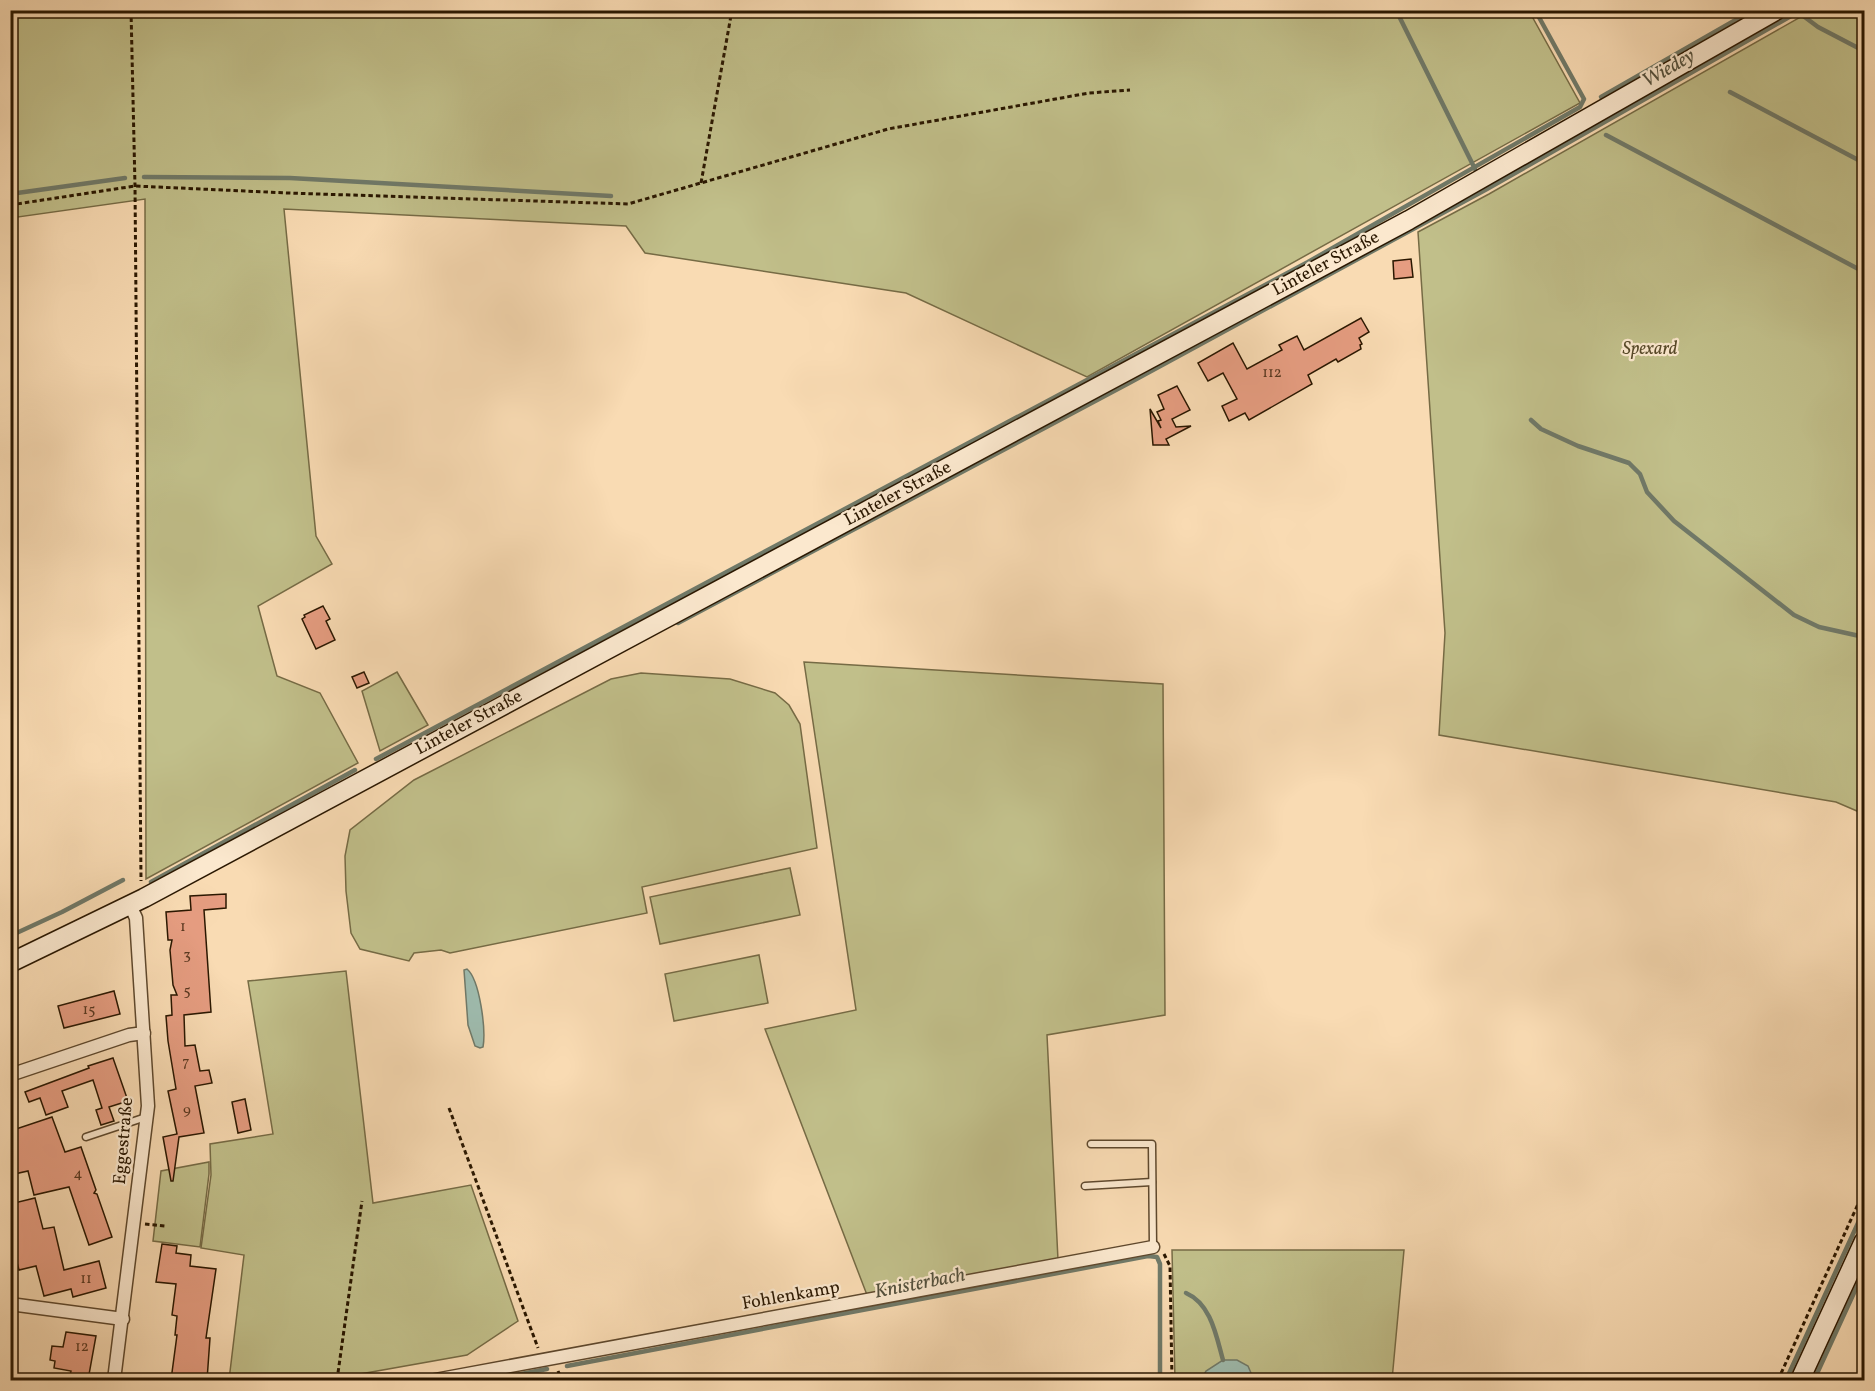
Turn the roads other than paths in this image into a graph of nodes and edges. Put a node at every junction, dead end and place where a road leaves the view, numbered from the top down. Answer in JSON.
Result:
{"nodes":[{"id":1,"x":1777,"y":10,"type":"edge"},
{"id":2,"x":130,"y":905,"type":"junction"},
{"id":3,"x":10,"y":963,"type":"edge"},
{"id":4,"x":144,"y":1033,"type":"junction"},
{"id":5,"x":10,"y":1075,"type":"edge"},
{"id":6,"x":147,"y":1117,"type":"junction"},
{"id":7,"x":86,"y":1137,"type":"dead end"},
{"id":8,"x":1091,"y":1144,"type":"dead end"},
{"id":9,"x":1152,"y":1182,"type":"junction"},
{"id":10,"x":1085,"y":1186,"type":"dead end"},
{"id":11,"x":1864,"y":1241,"type":"edge"},
{"id":12,"x":1153,"y":1247,"type":"joint"},
{"id":13,"x":10,"y":1292,"type":"edge"},
{"id":14,"x":11,"y":1304,"type":"edge"},
{"id":15,"x":123,"y":1319,"type":"junction"},
{"id":16,"x":114,"y":1380,"type":"edge"},
{"id":17,"x":435,"y":1380,"type":"edge"},
{"id":18,"x":1800,"y":1380,"type":"edge"}],
"edges":[{"from":1,"to":2,"type":"street","name":"Linteler Straße"},
{"from":2,"to":3,"type":"street","name":"Linteler Straße"},
{"from":2,"to":4,"type":"street","name":"Eggestraße"},
{"from":4,"to":5,"type":"street"},
{"from":4,"to":6,"type":"street","name":"Eggestraße"},
{"from":6,"to":7,"type":"lane"},
{"from":6,"to":15,"type":"street","name":"Eggestraße"},
{"from":8,"to":9,"type":"lane"},
{"from":9,"to":10,"type":"lane"},
{"from":9,"to":12,"type":"lane"},
{"from":11,"to":18,"type":"street"},
{"from":12,"to":17,"type":"street","name":"Fohlenkamp"},
{"from":13,"to":14,"type":"street"},
{"from":14,"to":15,"type":"street"},
{"from":15,"to":16,"type":"street","name":"Eggestraße"}]}
